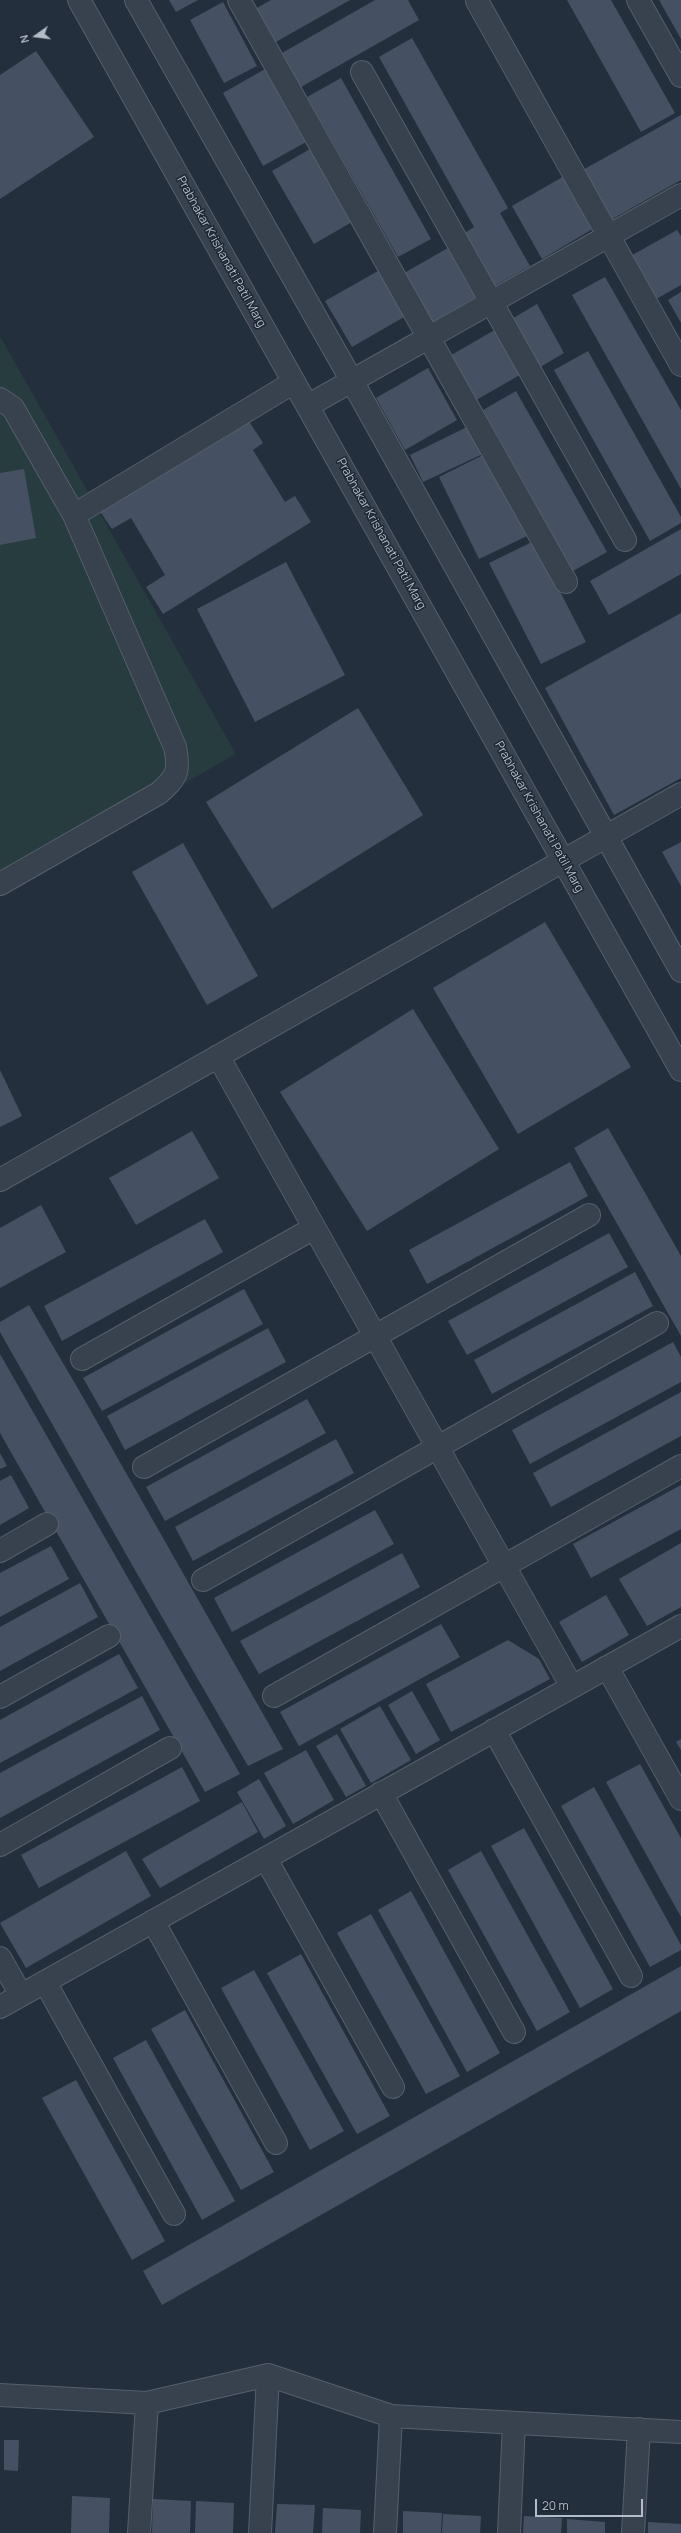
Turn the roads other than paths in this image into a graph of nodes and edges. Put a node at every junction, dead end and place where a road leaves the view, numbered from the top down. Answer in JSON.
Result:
{"nodes":[{"id":1,"x":79,"y":0,"type":"edge"},
{"id":2,"x":136,"y":0,"type":"edge"},
{"id":3,"x":239,"y":0,"type":"edge"},
{"id":4,"x":638,"y":0,"type":"edge"},
{"id":5,"x":477,"y":1,"type":"dead end"},
{"id":6,"x":362,"y":72,"type":"dead end"},
{"id":7,"x":681,"y":76,"type":"edge"},
{"id":8,"x":681,"y":195,"type":"edge"},
{"id":9,"x":609,"y":236,"type":"junction"},
{"id":10,"x":492,"y":302,"type":"junction"},
{"id":11,"x":429,"y":337,"type":"junction"},
{"id":12,"x":681,"y":365,"type":"edge"},
{"id":13,"x":352,"y":381,"type":"junction"},
{"id":14,"x":294,"y":382,"type":"junction"},
{"id":15,"x":0,"y":399,"type":"edge"},
{"id":16,"x":309,"y":406,"type":"junction"},
{"id":17,"x":74,"y":515,"type":"junction"},
{"id":18,"x":624,"y":540,"type":"dead end"},
{"id":19,"x":566,"y":582,"type":"dead end"},
{"id":20,"x":681,"y":794,"type":"edge"},
{"id":21,"x":606,"y":836,"type":"junction"},
{"id":22,"x":564,"y":861,"type":"junction"},
{"id":23,"x":0,"y":884,"type":"edge"},
{"id":24,"x":681,"y":971,"type":"edge"},
{"id":25,"x":218,"y":1056,"type":"junction"},
{"id":26,"x":681,"y":1070,"type":"edge"},
{"id":27,"x":0,"y":1180,"type":"edge"},
{"id":28,"x":589,"y":1215,"type":"dead end"},
{"id":29,"x":314,"y":1228,"type":"junction"},
{"id":30,"x":657,"y":1323,"type":"dead end"},
{"id":31,"x":375,"y":1336,"type":"junction"},
{"id":32,"x":82,"y":1359,"type":"dead end"},
{"id":33,"x":438,"y":1448,"type":"junction"},
{"id":34,"x":681,"y":1466,"type":"edge"},
{"id":35,"x":144,"y":1467,"type":"dead end"},
{"id":36,"x":47,"y":1524,"type":"dead end"},
{"id":37,"x":0,"y":1551,"type":"edge"},
{"id":38,"x":504,"y":1566,"type":"junction"},
{"id":39,"x":203,"y":1580,"type":"dead end"},
{"id":40,"x":681,"y":1626,"type":"edge"},
{"id":41,"x":109,"y":1636,"type":"dead end"},
{"id":42,"x":607,"y":1667,"type":"junction"},
{"id":43,"x":572,"y":1687,"type":"junction"},
{"id":44,"x":274,"y":1696,"type":"dead end"},
{"id":45,"x":0,"y":1697,"type":"edge"},
{"id":46,"x":494,"y":1730,"type":"junction"},
{"id":47,"x":170,"y":1748,"type":"dead end"},
{"id":48,"x":381,"y":1793,"type":"junction"},
{"id":49,"x":681,"y":1799,"type":"edge"},
{"id":50,"x":0,"y":1845,"type":"edge"},
{"id":51,"x":266,"y":1858,"type":"junction"},
{"id":52,"x":153,"y":1921,"type":"junction"},
{"id":53,"x":0,"y":1958,"type":"edge"},
{"id":54,"x":631,"y":1976,"type":"dead end"},
{"id":55,"x":45,"y":1982,"type":"junction"},
{"id":56,"x":21,"y":1995,"type":"junction"},
{"id":57,"x":0,"y":2007,"type":"edge"},
{"id":58,"x":514,"y":2032,"type":"dead end"},
{"id":59,"x":393,"y":2087,"type":"dead end"},
{"id":60,"x":276,"y":2143,"type":"dead end"},
{"id":61,"x":174,"y":2214,"type":"dead end"},
{"id":62,"x":268,"y":2375,"type":"junction"},
{"id":63,"x":0,"y":2395,"type":"edge"},
{"id":64,"x":147,"y":2402,"type":"junction"},
{"id":65,"x":391,"y":2416,"type":"junction"},
{"id":66,"x":514,"y":2423,"type":"junction"},
{"id":67,"x":639,"y":2429,"type":"junction"},
{"id":68,"x":681,"y":2432,"type":"edge"},
{"id":69,"x":139,"y":2533,"type":"edge"},
{"id":70,"x":260,"y":2533,"type":"edge"},
{"id":71,"x":385,"y":2533,"type":"edge"},
{"id":72,"x":509,"y":2533,"type":"edge"},
{"id":73,"x":633,"y":2533,"type":"edge"}],
"edges":[{"from":1,"to":14,"type":"street","name":"Prabhakar Krishanati Patil Marg"},
{"from":2,"to":13,"type":"street"},
{"from":3,"to":11,"type":"street"},
{"from":4,"to":7,"type":"street"},
{"from":5,"to":9,"type":"street"},
{"from":6,"to":10,"type":"street"},
{"from":8,"to":9,"type":"street"},
{"from":9,"to":10,"type":"street"},
{"from":9,"to":12,"type":"street"},
{"from":10,"to":11,"type":"street"},
{"from":10,"to":18,"type":"street"},
{"from":11,"to":13,"type":"street"},
{"from":11,"to":19,"type":"street"},
{"from":13,"to":16,"type":"street"},
{"from":13,"to":21,"type":"street"},
{"from":14,"to":16,"type":"street","name":"Prabhakar Krishanati Patil Marg"},
{"from":14,"to":17,"type":"street"},
{"from":15,"to":17,"type":"street"},
{"from":16,"to":22,"type":"street","name":"Prabhakar Krishanati Patil Marg"},
{"from":17,"to":23,"type":"street"},
{"from":20,"to":21,"type":"street"},
{"from":21,"to":22,"type":"street"},
{"from":21,"to":24,"type":"street"},
{"from":22,"to":25,"type":"street"},
{"from":22,"to":26,"type":"street","name":"Prabhakar Krishanati Patil Marg"},
{"from":25,"to":27,"type":"street"},
{"from":25,"to":29,"type":"street"},
{"from":28,"to":31,"type":"street"},
{"from":29,"to":31,"type":"street"},
{"from":29,"to":32,"type":"street"},
{"from":30,"to":33,"type":"street"},
{"from":31,"to":33,"type":"street"},
{"from":31,"to":35,"type":"street"},
{"from":33,"to":38,"type":"street"},
{"from":33,"to":39,"type":"street"},
{"from":34,"to":38,"type":"street"},
{"from":36,"to":37,"type":"street"},
{"from":38,"to":43,"type":"street"},
{"from":38,"to":44,"type":"street"},
{"from":40,"to":42,"type":"street"},
{"from":41,"to":45,"type":"street"},
{"from":42,"to":43,"type":"street"},
{"from":42,"to":49,"type":"street"},
{"from":43,"to":46,"type":"street"},
{"from":46,"to":48,"type":"street"},
{"from":46,"to":54,"type":"street"},
{"from":47,"to":50,"type":"street"},
{"from":48,"to":51,"type":"street"},
{"from":48,"to":58,"type":"street"},
{"from":51,"to":52,"type":"street"},
{"from":51,"to":59,"type":"street"},
{"from":52,"to":55,"type":"street"},
{"from":52,"to":60,"type":"street"},
{"from":53,"to":56,"type":"street"},
{"from":55,"to":56,"type":"street"},
{"from":55,"to":61,"type":"street"},
{"from":56,"to":57,"type":"street"},
{"from":62,"to":64,"type":"street"},
{"from":62,"to":65,"type":"street"},
{"from":62,"to":70,"type":"street"},
{"from":63,"to":64,"type":"street"},
{"from":64,"to":69,"type":"street"},
{"from":65,"to":66,"type":"street"},
{"from":65,"to":71,"type":"street"},
{"from":66,"to":67,"type":"street"},
{"from":66,"to":72,"type":"street"},
{"from":67,"to":68,"type":"street"},
{"from":67,"to":73,"type":"street"}]}
